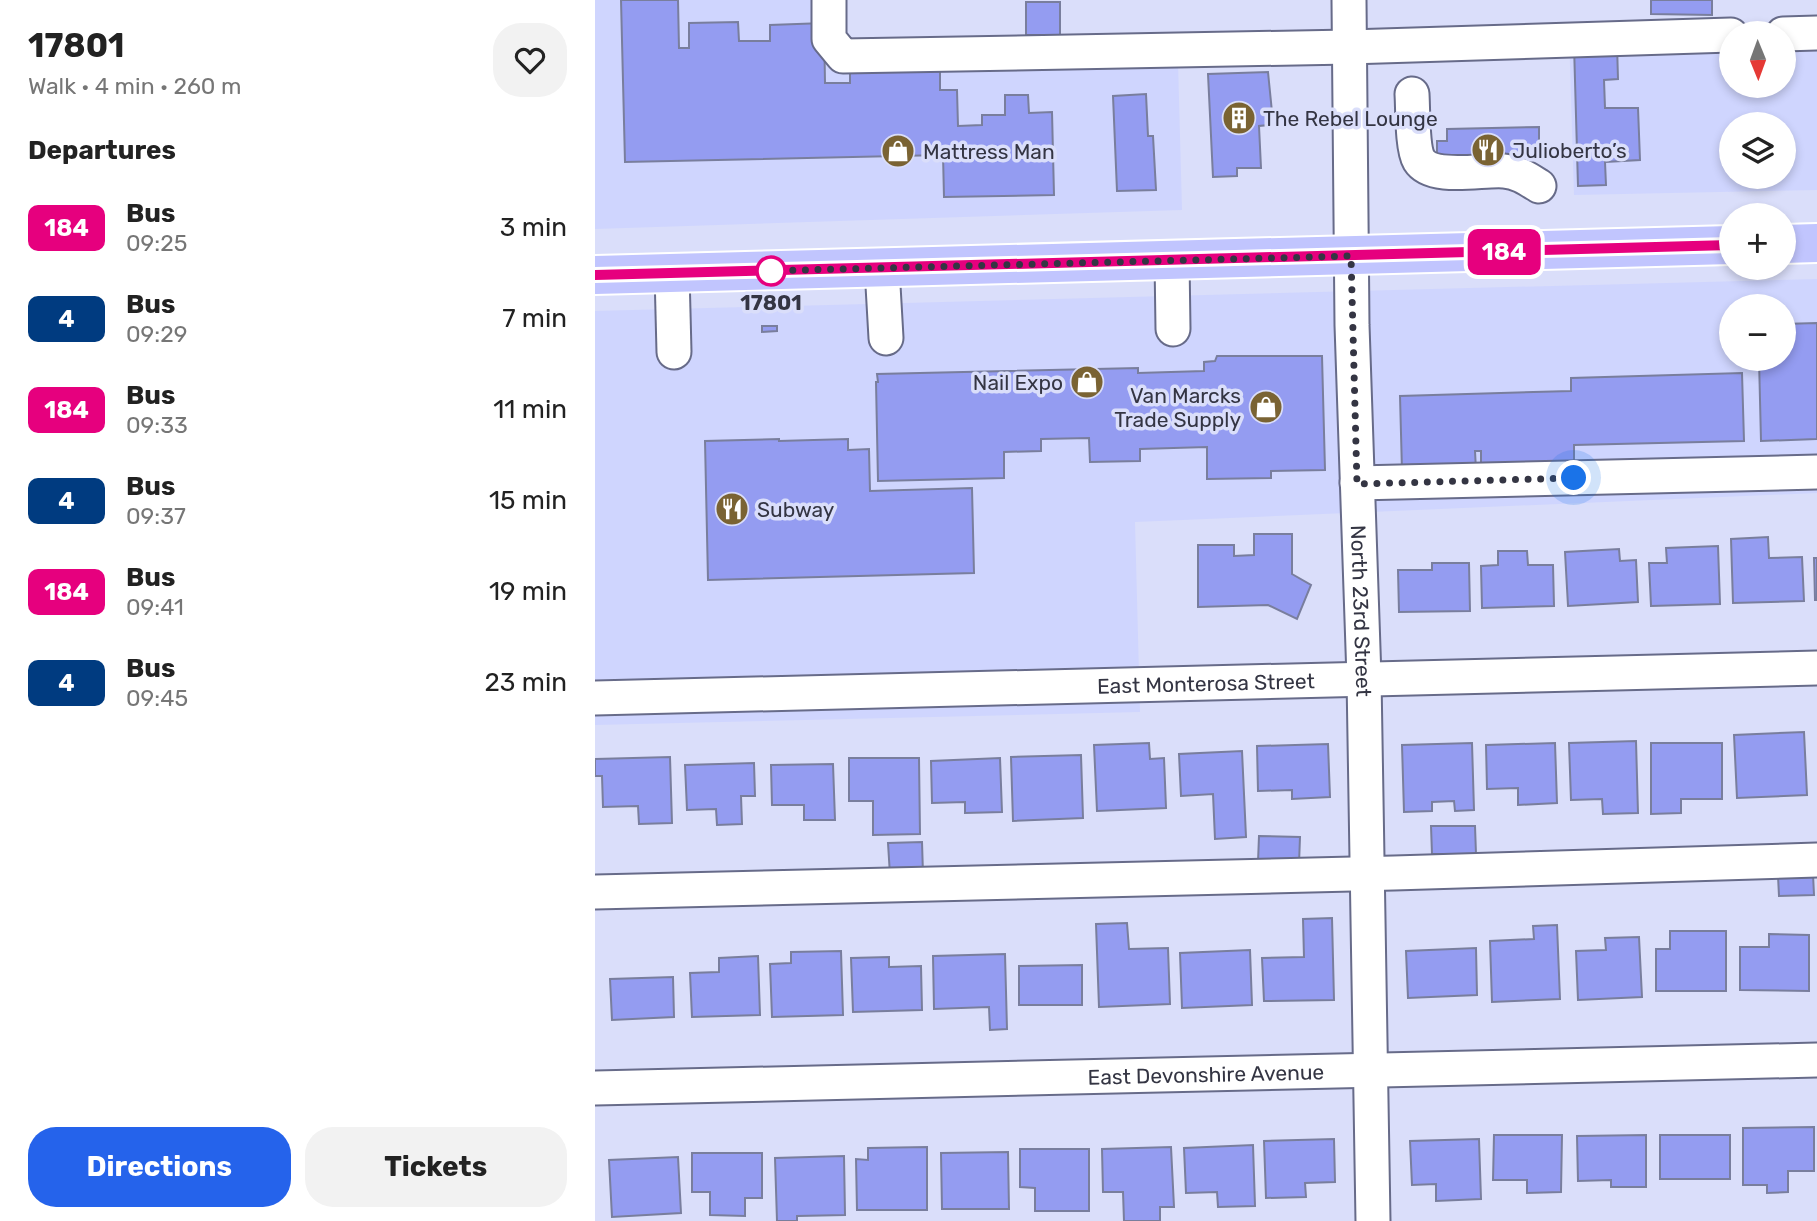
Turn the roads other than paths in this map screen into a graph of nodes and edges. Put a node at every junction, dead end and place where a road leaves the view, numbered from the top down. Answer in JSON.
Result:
{"nodes":[{"id":1,"x":829,"y":0,"type":"edge"},
{"id":2,"x":1349,"y":0,"type":"edge"},
{"id":3,"x":1817,"y":33,"type":"edge"},
{"id":4,"x":1796,"y":34,"type":"edge"},
{"id":5,"x":1719,"y":36,"type":"edge"},
{"id":6,"x":1349,"y":47,"type":"junction"},
{"id":7,"x":1412,"y":94,"type":"dead end"},
{"id":8,"x":1539,"y":186,"type":"dead end"},
{"id":9,"x":1817,"y":243,"type":"edge"},
{"id":10,"x":1796,"y":244,"type":"edge"},
{"id":11,"x":1719,"y":245,"type":"edge"},
{"id":12,"x":1351,"y":256,"type":"junction"},
{"id":13,"x":1172,"y":260,"type":"junction"},
{"id":14,"x":883,"y":268,"type":"junction"},
{"id":15,"x":672,"y":273,"type":"junction"},
{"id":16,"x":595,"y":275,"type":"edge"},
{"id":17,"x":1173,"y":329,"type":"dead end"},
{"id":18,"x":885,"y":338,"type":"dead end"},
{"id":19,"x":674,"y":352,"type":"dead end"},
{"id":20,"x":1817,"y":472,"type":"edge"},
{"id":21,"x":1357,"y":484,"type":"junction"},
{"id":22,"x":1817,"y":668,"type":"edge"},
{"id":23,"x":1364,"y":678,"type":"junction"},
{"id":24,"x":595,"y":698,"type":"edge"},
{"id":25,"x":1817,"y":860,"type":"edge"},
{"id":26,"x":1367,"y":874,"type":"junction"},
{"id":27,"x":595,"y":892,"type":"edge"},
{"id":28,"x":1817,"y":1060,"type":"edge"},
{"id":29,"x":1370,"y":1071,"type":"junction"},
{"id":30,"x":595,"y":1088,"type":"edge"},
{"id":31,"x":1373,"y":1221,"type":"edge"}],
"edges":[{"from":1,"to":6,"type":"street"},
{"from":2,"to":6,"type":"street","name":"North 23rd Street"},
{"from":3,"to":4,"type":"street"},
{"from":5,"to":6,"type":"street"},
{"from":6,"to":12,"type":"street","name":"North 23rd Street"},
{"from":7,"to":8,"type":"street"},
{"from":9,"to":10,"type":"main road"},
{"from":11,"to":12,"type":"main road"},
{"from":12,"to":13,"type":"main road"},
{"from":12,"to":21,"type":"street","name":"North 23rd Street"},
{"from":13,"to":14,"type":"main road"},
{"from":13,"to":17,"type":"street"},
{"from":14,"to":15,"type":"main road"},
{"from":14,"to":18,"type":"street"},
{"from":15,"to":16,"type":"main road"},
{"from":15,"to":19,"type":"street"},
{"from":20,"to":21,"type":"street"},
{"from":21,"to":23,"type":"street","name":"North 23rd Street"},
{"from":22,"to":23,"type":"street","name":"East Monterosa Street"},
{"from":23,"to":24,"type":"street","name":"East Monterosa Street"},
{"from":23,"to":26,"type":"street","name":"North 23rd Street"},
{"from":25,"to":26,"type":"street"},
{"from":26,"to":27,"type":"street"},
{"from":26,"to":29,"type":"street","name":"North 23rd Street"},
{"from":28,"to":29,"type":"street","name":"East Devonshire Avenue"},
{"from":29,"to":30,"type":"street","name":"East Devonshire Avenue"},
{"from":29,"to":31,"type":"street","name":"North 23rd Street"}]}
